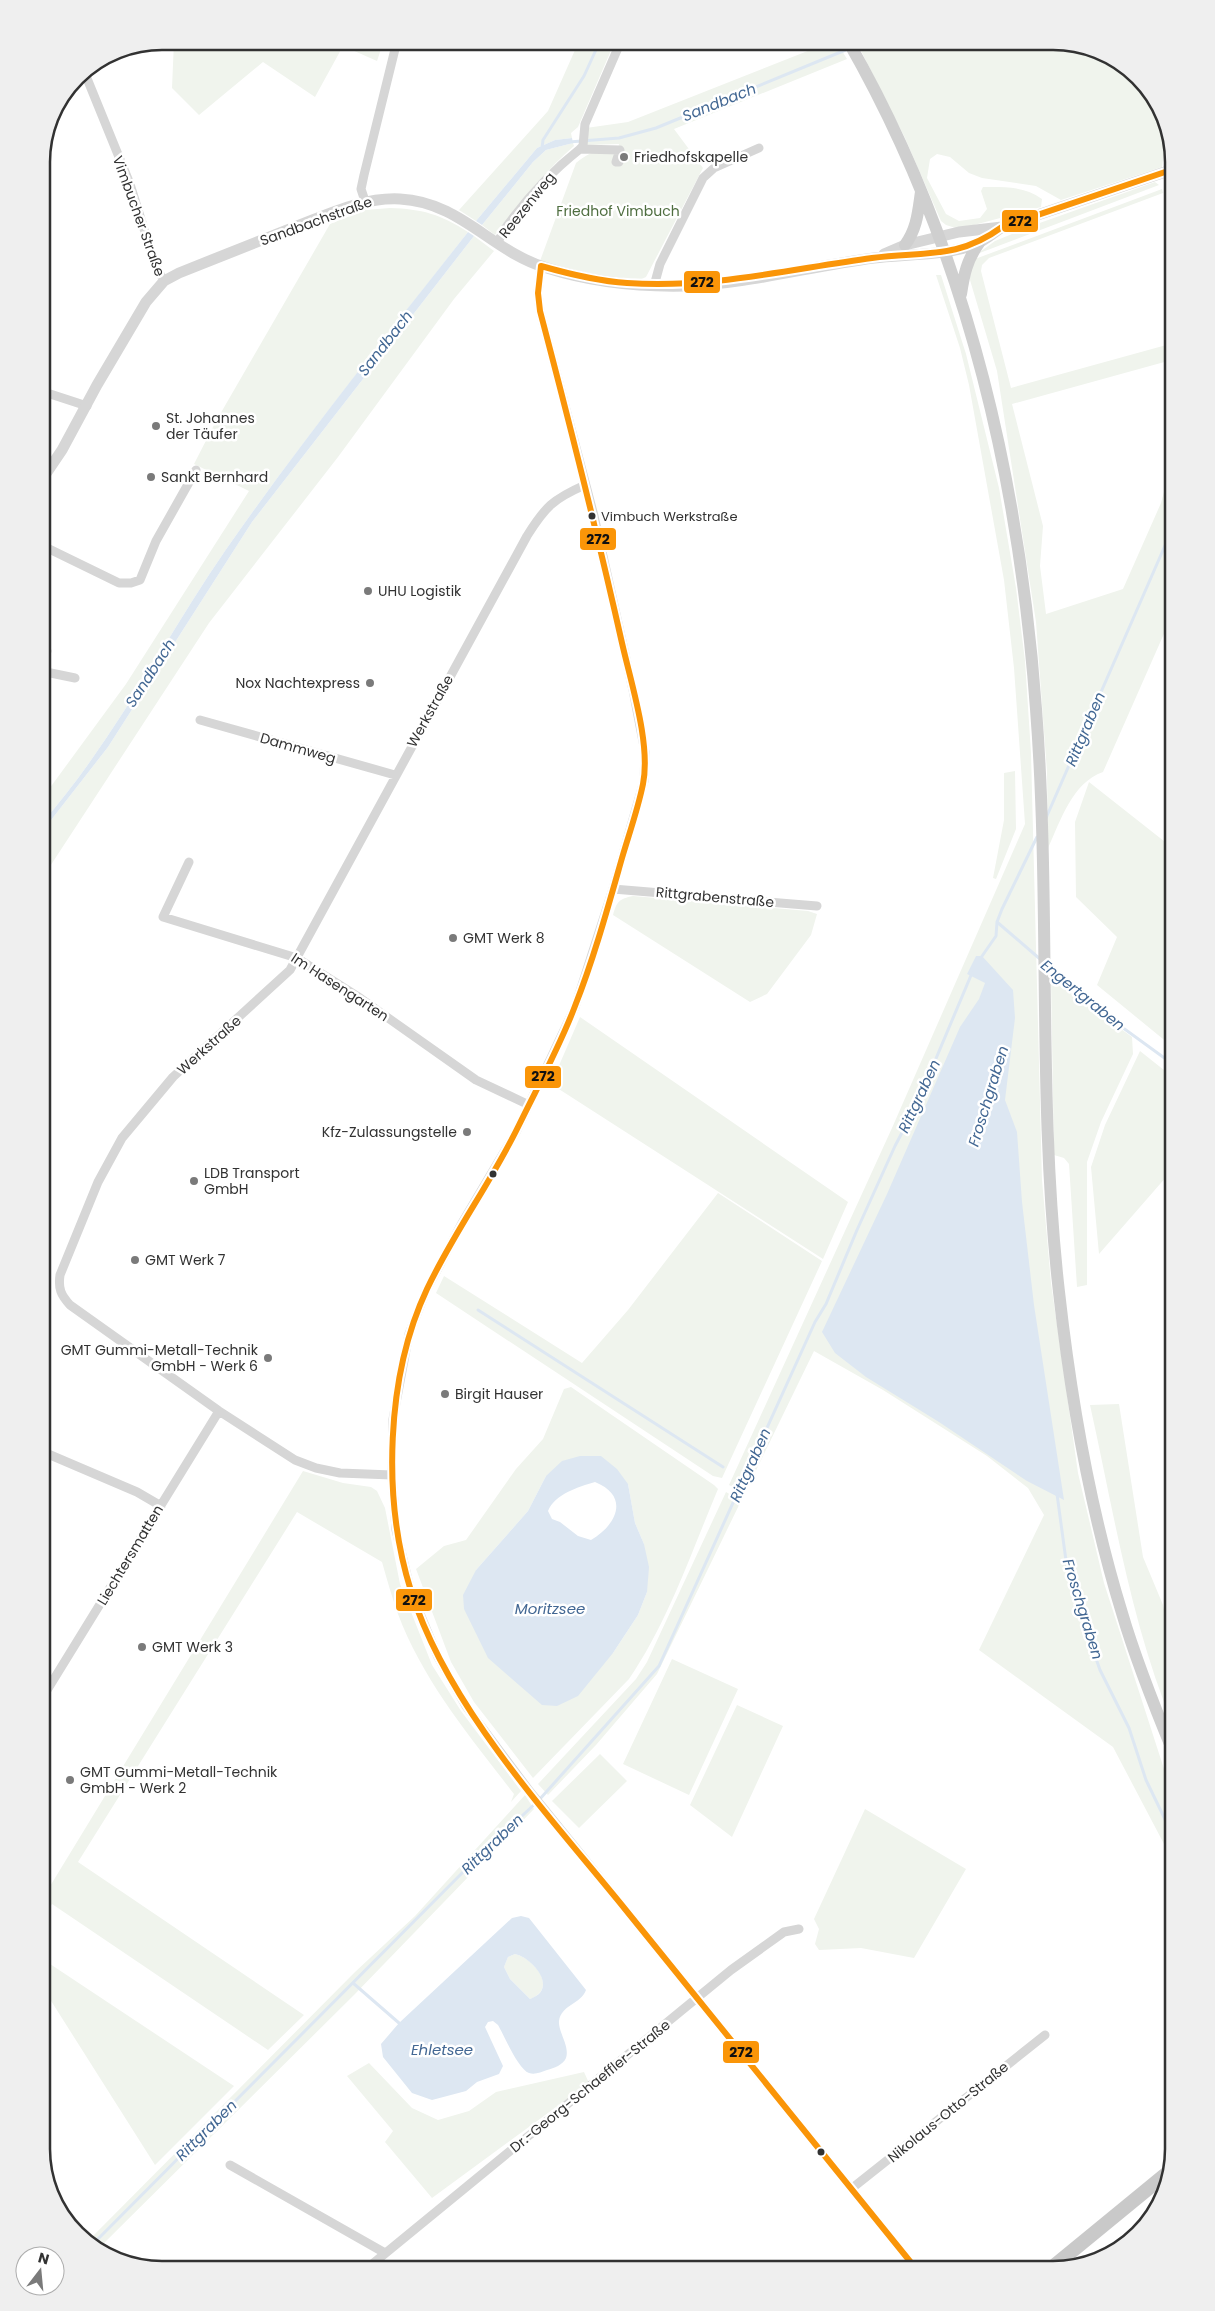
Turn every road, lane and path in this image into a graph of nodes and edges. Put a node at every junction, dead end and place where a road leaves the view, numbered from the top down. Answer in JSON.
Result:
{"nodes":[{"id":1,"x":395,"y":50,"type":"edge"},
{"id":2,"x":616,"y":50,"type":"edge"},
{"id":3,"x":852,"y":50,"type":"edge"},
{"id":4,"x":87,"y":79,"type":"edge"},
{"id":5,"x":582,"y":144,"type":"junction"},
{"id":6,"x":759,"y":148,"type":"dead end"},
{"id":7,"x":618,"y":162,"type":"dead end"},
{"id":8,"x":1165,"y":172,"type":"edge"},
{"id":9,"x":921,"y":192,"type":"junction"},
{"id":10,"x":365,"y":201,"type":"junction"},
{"id":11,"x":1002,"y":227,"type":"junction"},
{"id":12,"x":939,"y":238,"type":"junction"},
{"id":13,"x":492,"y":240,"type":"junction"},
{"id":14,"x":979,"y":242,"type":"junction"},
{"id":15,"x":905,"y":245,"type":"junction"},
{"id":16,"x":944,"y":251,"type":"junction"},
{"id":17,"x":874,"y":258,"type":"junction"},
{"id":18,"x":541,"y":266,"type":"junction"},
{"id":19,"x":164,"y":281,"type":"junction"},
{"id":20,"x":654,"y":286,"type":"junction"},
{"id":21,"x":961,"y":299,"type":"junction"},
{"id":22,"x":50,"y":395,"type":"edge"},
{"id":23,"x":86,"y":406,"type":"junction"},
{"id":24,"x":50,"y":469,"type":"edge"},
{"id":25,"x":196,"y":470,"type":"dead end"},
{"id":26,"x":585,"y":485,"type":"junction"},
{"id":27,"x":50,"y":549,"type":"edge"},
{"id":28,"x":50,"y":673,"type":"edge"},
{"id":29,"x":75,"y":678,"type":"dead end"},
{"id":30,"x":200,"y":720,"type":"dead end"},
{"id":31,"x":395,"y":775,"type":"junction"},
{"id":32,"x":189,"y":862,"type":"dead end"},
{"id":33,"x":613,"y":889,"type":"junction"},
{"id":34,"x":817,"y":906,"type":"dead end"},
{"id":35,"x":297,"y":958,"type":"junction"},
{"id":36,"x":529,"y":1105,"type":"junction"},
{"id":37,"x":219,"y":1410,"type":"junction"},
{"id":38,"x":50,"y":1455,"type":"edge"},
{"id":39,"x":392,"y":1475,"type":"junction"},
{"id":40,"x":161,"y":1506,"type":"junction"},
{"id":41,"x":50,"y":1685,"type":"edge"},
{"id":42,"x":1165,"y":1732,"type":"edge"},
{"id":43,"x":799,"y":1929,"type":"dead end"},
{"id":44,"x":697,"y":1999,"type":"junction"},
{"id":45,"x":1045,"y":2035,"type":"dead end"},
{"id":46,"x":230,"y":2165,"type":"dead end"},
{"id":47,"x":1161,"y":2178,"type":"edge"},
{"id":48,"x":852,"y":2189,"type":"junction"},
{"id":49,"x":385,"y":2253,"type":"junction"},
{"id":50,"x":376,"y":2261,"type":"edge"},
{"id":51,"x":910,"y":2261,"type":"edge"},
{"id":52,"x":1061,"y":2261,"type":"edge"}],
"edges":[{"from":1,"to":10,"type":"street"},
{"from":2,"to":5,"type":"street"},
{"from":3,"to":9,"type":"main road"},
{"from":4,"to":19,"type":"street","name":"Vimbucher Straße"},
{"from":5,"to":7,"type":"street"},
{"from":5,"to":13,"type":"street","name":"Reezenweg"},
{"from":6,"to":20,"type":"street"},
{"from":8,"to":11,"type":"street"},
{"from":9,"to":12,"type":"main road"},
{"from":9,"to":15,"type":"main road"},
{"from":10,"to":13,"type":"street","name":"Sandbachstraße"},
{"from":10,"to":19,"type":"street","name":"Sandbachstraße"},
{"from":11,"to":12,"type":"street","name":"Sandbachstraße"},
{"from":11,"to":14,"type":"street","name":"Sandbachstraße"},
{"from":12,"to":15,"type":"street","name":"Sandbachstraße"},
{"from":12,"to":16,"type":"main road"},
{"from":13,"to":18,"type":"street","name":"Sandbachstraße"},
{"from":14,"to":16,"type":"street","name":"Sandbachstraße"},
{"from":14,"to":21,"type":"main road"},
{"from":15,"to":17,"type":"street","name":"Sandbachstraße"},
{"from":16,"to":17,"type":"street","name":"Sandbachstraße"},
{"from":16,"to":21,"type":"main road"},
{"from":17,"to":20,"type":"street","name":"Sandbachstraße"},
{"from":18,"to":20,"type":"street","name":"Sandbachstraße"},
{"from":18,"to":26,"type":"street"},
{"from":19,"to":23,"type":"street","name":"Vimbucher Straße"},
{"from":21,"to":42,"type":"main road"},
{"from":22,"to":23,"type":"street"},
{"from":23,"to":24,"type":"street","name":"Vimbucher Straße"},
{"from":25,"to":27,"type":"street"},
{"from":26,"to":31,"type":"street","name":"Werkstraße"},
{"from":26,"to":33,"type":"street"},
{"from":28,"to":29,"type":"street"},
{"from":30,"to":31,"type":"street","name":"Dammweg"},
{"from":31,"to":35,"type":"street","name":"Werkstraße"},
{"from":32,"to":35,"type":"street","name":"Im Hasengarten"},
{"from":33,"to":34,"type":"street","name":"Rittgrabenstraße"},
{"from":33,"to":36,"type":"street"},
{"from":35,"to":36,"type":"street","name":"Im Hasengarten"},
{"from":35,"to":37,"type":"street","name":"Werkstraße"},
{"from":36,"to":39,"type":"street"},
{"from":37,"to":39,"type":"street","name":"Werkstraße"},
{"from":37,"to":40,"type":"street","name":"Liechtersmatten"},
{"from":38,"to":40,"type":"street"},
{"from":39,"to":44,"type":"street"},
{"from":40,"to":41,"type":"street","name":"Liechtersmatten"},
{"from":43,"to":44,"type":"street","name":"Dr.-Georg-Schaeffler-Straße"},
{"from":44,"to":48,"type":"street"},
{"from":44,"to":49,"type":"street","name":"Dr.-Georg-Schaeffler-Straße"},
{"from":45,"to":48,"type":"street","name":"Nikolaus-Otto-Straße"},
{"from":46,"to":49,"type":"street"},
{"from":47,"to":52,"type":"main road"},
{"from":48,"to":51,"type":"street"},
{"from":49,"to":50,"type":"street","name":"Dr.-Georg-Schaeffler-Straße"}]}
